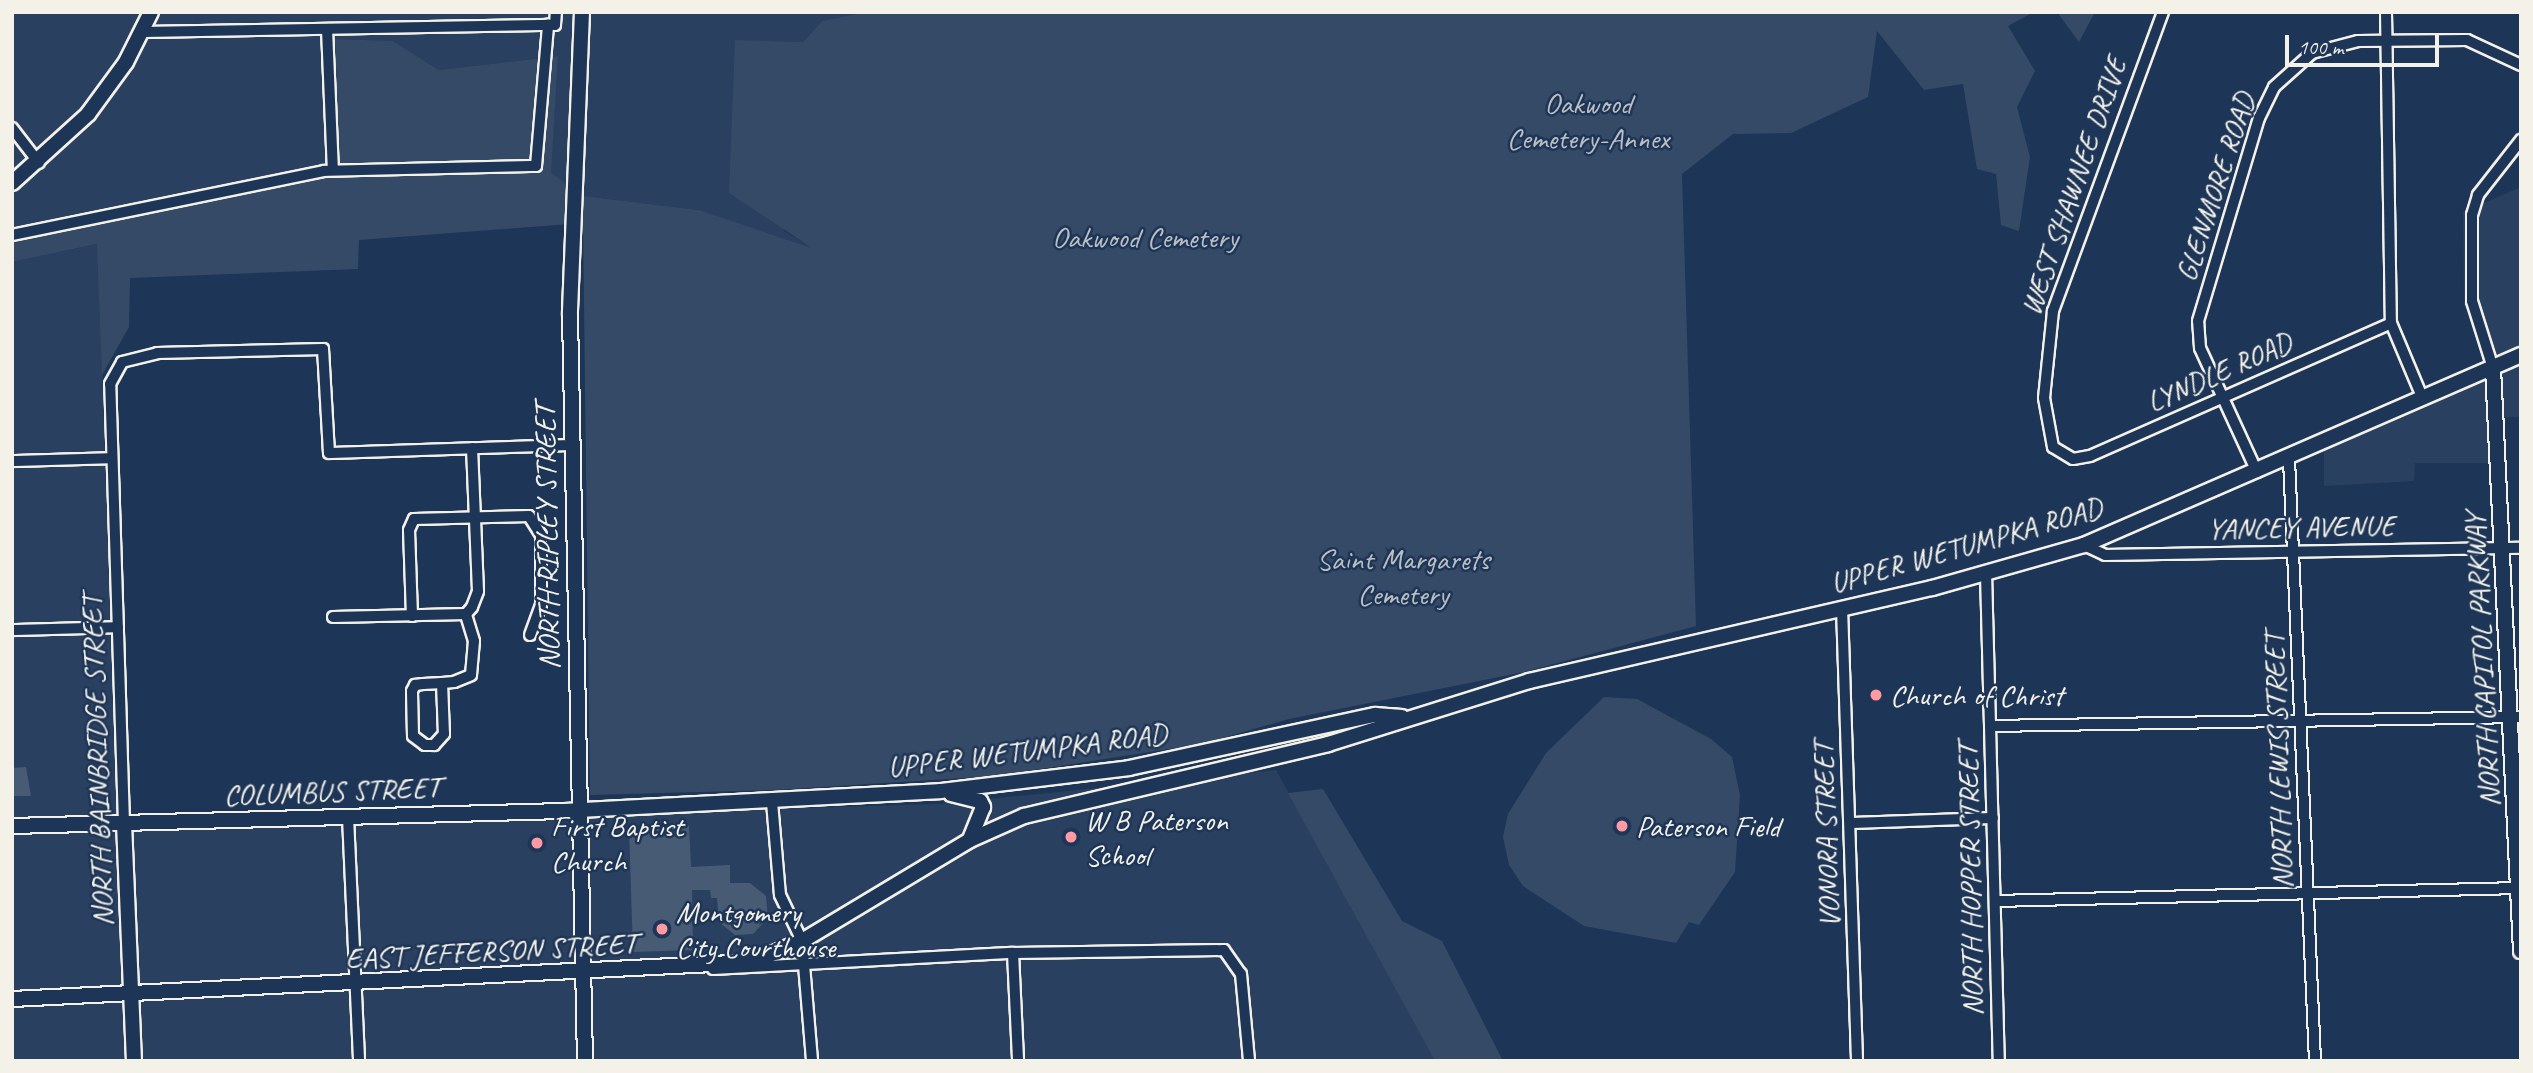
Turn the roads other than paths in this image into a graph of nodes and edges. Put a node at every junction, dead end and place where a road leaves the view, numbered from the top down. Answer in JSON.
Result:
{"nodes":[{"id":1,"x":151,"y":12,"type":"edge"},
{"id":2,"x":556,"y":12,"type":"edge"},
{"id":3,"x":582,"y":12,"type":"edge"},
{"id":4,"x":2163,"y":12,"type":"edge"},
{"id":5,"x":2386,"y":12,"type":"edge"},
{"id":6,"x":552,"y":25,"type":"junction"},
{"id":7,"x":327,"y":30,"type":"junction"},
{"id":8,"x":143,"y":32,"type":"junction"},
{"id":9,"x":2387,"y":40,"type":"junction"},
{"id":10,"x":2521,"y":65,"type":"edge"},
{"id":11,"x":12,"y":128,"type":"edge"},
{"id":12,"x":2521,"y":140,"type":"edge"},
{"id":13,"x":39,"y":163,"type":"junction"},
{"id":14,"x":333,"y":170,"type":"junction"},
{"id":15,"x":12,"y":183,"type":"edge"},
{"id":16,"x":12,"y":235,"type":"edge"},
{"id":17,"x":2390,"y":323,"type":"junction"},
{"id":18,"x":2521,"y":355,"type":"edge"},
{"id":19,"x":2493,"y":368,"type":"junction"},
{"id":20,"x":2222,"y":397,"type":"junction"},
{"id":21,"x":2423,"y":399,"type":"junction"},
{"id":22,"x":572,"y":445,"type":"junction"},
{"id":23,"x":472,"y":448,"type":"junction"},
{"id":24,"x":2065,"y":457,"type":"joint"},
{"id":25,"x":112,"y":458,"type":"junction"},
{"id":26,"x":2289,"y":459,"type":"junction"},
{"id":27,"x":12,"y":461,"type":"edge"},
{"id":28,"x":2257,"y":472,"type":"junction"},
{"id":29,"x":475,"y":516,"type":"junction"},
{"id":30,"x":2084,"y":545,"type":"junction"},
{"id":31,"x":2503,"y":548,"type":"junction"},
{"id":32,"x":2521,"y":548,"type":"edge"},
{"id":33,"x":2294,"y":552,"type":"junction"},
{"id":34,"x":1986,"y":573,"type":"junction"},
{"id":35,"x":1842,"y":608,"type":"junction"},
{"id":36,"x":466,"y":614,"type":"junction"},
{"id":37,"x":412,"y":616,"type":"junction"},
{"id":38,"x":332,"y":617,"type":"dead end"},
{"id":39,"x":118,"y":627,"type":"junction"},
{"id":40,"x":12,"y":629,"type":"edge"},
{"id":41,"x":530,"y":635,"type":"dead end"},
{"id":42,"x":442,"y":682,"type":"junction"},
{"id":43,"x":1402,"y":717,"type":"junction"},
{"id":44,"x":2516,"y":717,"type":"edge"},
{"id":45,"x":2301,"y":721,"type":"junction"},
{"id":46,"x":1991,"y":726,"type":"junction"},
{"id":47,"x":1177,"y":759,"type":"junction"},
{"id":48,"x":1181,"y":776,"type":"junction"},
{"id":49,"x":940,"y":791,"type":"junction"},
{"id":50,"x":772,"y":802,"type":"junction"},
{"id":51,"x":654,"y":807,"type":"joint"},
{"id":52,"x":577,"y":810,"type":"junction"},
{"id":53,"x":348,"y":817,"type":"junction"},
{"id":54,"x":1993,"y":818,"type":"junction"},
{"id":55,"x":124,"y":823,"type":"junction"},
{"id":56,"x":1850,"y":823,"type":"junction"},
{"id":57,"x":12,"y":825,"type":"edge"},
{"id":58,"x":970,"y":840,"type":"junction"},
{"id":59,"x":2519,"y":888,"type":"edge"},
{"id":60,"x":2308,"y":892,"type":"junction"},
{"id":61,"x":1995,"y":901,"type":"junction"},
{"id":62,"x":802,"y":941,"type":"junction"},
{"id":63,"x":2521,"y":951,"type":"edge"},
{"id":64,"x":1013,"y":953,"type":"junction"},
{"id":65,"x":806,"y":967,"type":"junction"},
{"id":66,"x":700,"y":969,"type":"junction"},
{"id":67,"x":581,"y":972,"type":"junction"},
{"id":68,"x":355,"y":984,"type":"junction"},
{"id":69,"x":131,"y":994,"type":"junction"},
{"id":70,"x":12,"y":999,"type":"edge"},
{"id":71,"x":134,"y":1061,"type":"edge"},
{"id":72,"x":359,"y":1061,"type":"edge"},
{"id":73,"x":586,"y":1061,"type":"edge"},
{"id":74,"x":812,"y":1061,"type":"edge"},
{"id":75,"x":1018,"y":1061,"type":"edge"},
{"id":76,"x":1249,"y":1061,"type":"edge"},
{"id":77,"x":1857,"y":1061,"type":"edge"},
{"id":78,"x":1999,"y":1061,"type":"edge"},
{"id":79,"x":2315,"y":1061,"type":"edge"}],
"edges":[{"from":1,"to":8,"type":"main road"},
{"from":2,"to":6,"type":"street"},
{"from":3,"to":22,"type":"main road","name":"NORTH RIPLEY STREET"},
{"from":4,"to":24,"type":"street","name":"WEST SHAWNEE DRIVE"},
{"from":5,"to":9,"type":"street"},
{"from":6,"to":7,"type":"street"},
{"from":6,"to":14,"type":"street"},
{"from":7,"to":8,"type":"street"},
{"from":7,"to":14,"type":"street"},
{"from":8,"to":13,"type":"main road"},
{"from":9,"to":10,"type":"street","name":"GLENMORE ROAD"},
{"from":9,"to":17,"type":"street"},
{"from":9,"to":20,"type":"street","name":"GLENMORE ROAD"},
{"from":11,"to":13,"type":"street"},
{"from":12,"to":19,"type":"street"},
{"from":13,"to":15,"type":"main road"},
{"from":14,"to":16,"type":"street"},
{"from":17,"to":20,"type":"street","name":"LYNDLE ROAD"},
{"from":17,"to":21,"type":"street"},
{"from":18,"to":19,"type":"main road","name":"UPPER WETUMPKA ROAD"},
{"from":19,"to":21,"type":"main road","name":"UPPER WETUMPKA ROAD"},
{"from":19,"to":31,"type":"main road","name":"NORTH CAPITOL PARKWAY"},
{"from":20,"to":24,"type":"street","name":"LYNDLE ROAD"},
{"from":20,"to":28,"type":"street","name":"GLENMORE ROAD"},
{"from":21,"to":26,"type":"main road","name":"UPPER WETUMPKA ROAD"},
{"from":22,"to":23,"type":"street"},
{"from":22,"to":52,"type":"main road","name":"NORTH RIPLEY STREET"},
{"from":23,"to":25,"type":"street","name":"NORTH BAINBRIDGE STREET"},
{"from":23,"to":29,"type":"street"},
{"from":25,"to":27,"type":"street"},
{"from":25,"to":39,"type":"street","name":"NORTH BAINBRIDGE STREET"},
{"from":26,"to":28,"type":"main road","name":"UPPER WETUMPKA ROAD"},
{"from":26,"to":33,"type":"street","name":"NORTH LEWIS STREET"},
{"from":28,"to":30,"type":"main road","name":"UPPER WETUMPKA ROAD"},
{"from":29,"to":36,"type":"street"},
{"from":29,"to":37,"type":"street"},
{"from":29,"to":41,"type":"street"},
{"from":30,"to":33,"type":"street","name":"YANCEY AVENUE"},
{"from":30,"to":34,"type":"main road","name":"UPPER WETUMPKA ROAD"},
{"from":31,"to":32,"type":"street","name":"YANCEY AVENUE"},
{"from":31,"to":33,"type":"street","name":"YANCEY AVENUE"},
{"from":31,"to":44,"type":"main road","name":"NORTH CAPITOL PARKWAY"},
{"from":33,"to":45,"type":"street","name":"NORTH LEWIS STREET"},
{"from":34,"to":35,"type":"main road","name":"UPPER WETUMPKA ROAD"},
{"from":34,"to":46,"type":"street","name":"NORTH HOPPER STREET"},
{"from":35,"to":43,"type":"main road","name":"UPPER WETUMPKA ROAD"},
{"from":35,"to":56,"type":"street","name":"VONORA STREET"},
{"from":36,"to":37,"type":"street"},
{"from":36,"to":42,"type":"street"},
{"from":37,"to":38,"type":"street"},
{"from":39,"to":40,"type":"street"},
{"from":39,"to":55,"type":"street","name":"NORTH BAINBRIDGE STREET"},
{"from":42,"to":42,"type":"street"},
{"from":43,"to":47,"type":"main road","name":"UPPER WETUMPKA ROAD"},
{"from":43,"to":48,"type":"main road","name":"UPPER WETUMPKA ROAD"},
{"from":44,"to":45,"type":"street"},
{"from":44,"to":59,"type":"main road","name":"NORTH CAPITOL PARKWAY"},
{"from":45,"to":46,"type":"street"},
{"from":45,"to":60,"type":"street","name":"NORTH LEWIS STREET"},
{"from":46,"to":54,"type":"street","name":"NORTH HOPPER STREET"},
{"from":47,"to":48,"type":"main road"},
{"from":47,"to":49,"type":"main road","name":"UPPER WETUMPKA ROAD"},
{"from":48,"to":58,"type":"main road","name":"UPPER WETUMPKA ROAD"},
{"from":49,"to":50,"type":"main road","name":"UPPER WETUMPKA ROAD"},
{"from":49,"to":58,"type":"main road"},
{"from":50,"to":51,"type":"main road","name":"UPPER WETUMPKA ROAD"},
{"from":50,"to":62,"type":"street"},
{"from":51,"to":52,"type":"main road","name":"COLUMBUS STREET"},
{"from":52,"to":53,"type":"main road","name":"COLUMBUS STREET"},
{"from":52,"to":67,"type":"main road","name":"NORTH RIPLEY STREET"},
{"from":53,"to":55,"type":"main road","name":"COLUMBUS STREET"},
{"from":53,"to":68,"type":"street"},
{"from":54,"to":56,"type":"street"},
{"from":54,"to":61,"type":"street","name":"NORTH HOPPER STREET"},
{"from":55,"to":57,"type":"main road","name":"COLUMBUS STREET"},
{"from":55,"to":69,"type":"main road","name":"NORTH BAINBRIDGE STREET"},
{"from":56,"to":77,"type":"street","name":"VONORA STREET"},
{"from":58,"to":62,"type":"main road","name":"UPPER WETUMPKA ROAD"},
{"from":59,"to":60,"type":"street"},
{"from":59,"to":63,"type":"main road","name":"NORTH CAPITOL PARKWAY"},
{"from":60,"to":61,"type":"street"},
{"from":60,"to":79,"type":"street","name":"NORTH LEWIS STREET"},
{"from":61,"to":78,"type":"street","name":"NORTH HOPPER STREET"},
{"from":62,"to":65,"type":"street"},
{"from":62,"to":66,"type":"main road","name":"UPPER WETUMPKA ROAD"},
{"from":64,"to":65,"type":"street","name":"EAST JEFFERSON STREET"},
{"from":64,"to":75,"type":"street"},
{"from":64,"to":76,"type":"street","name":"EAST JEFFERSON STREET"},
{"from":65,"to":66,"type":"street","name":"EAST JEFFERSON STREET"},
{"from":65,"to":74,"type":"street"},
{"from":66,"to":67,"type":"main road","name":"EAST JEFFERSON STREET"},
{"from":67,"to":68,"type":"main road","name":"EAST JEFFERSON STREET"},
{"from":67,"to":73,"type":"main road","name":"NORTH RIPLEY STREET"},
{"from":68,"to":69,"type":"main road","name":"EAST JEFFERSON STREET"},
{"from":68,"to":72,"type":"street"},
{"from":69,"to":70,"type":"main road","name":"EAST JEFFERSON STREET"},
{"from":69,"to":71,"type":"main road","name":"NORTH BAINBRIDGE STREET"}]}
